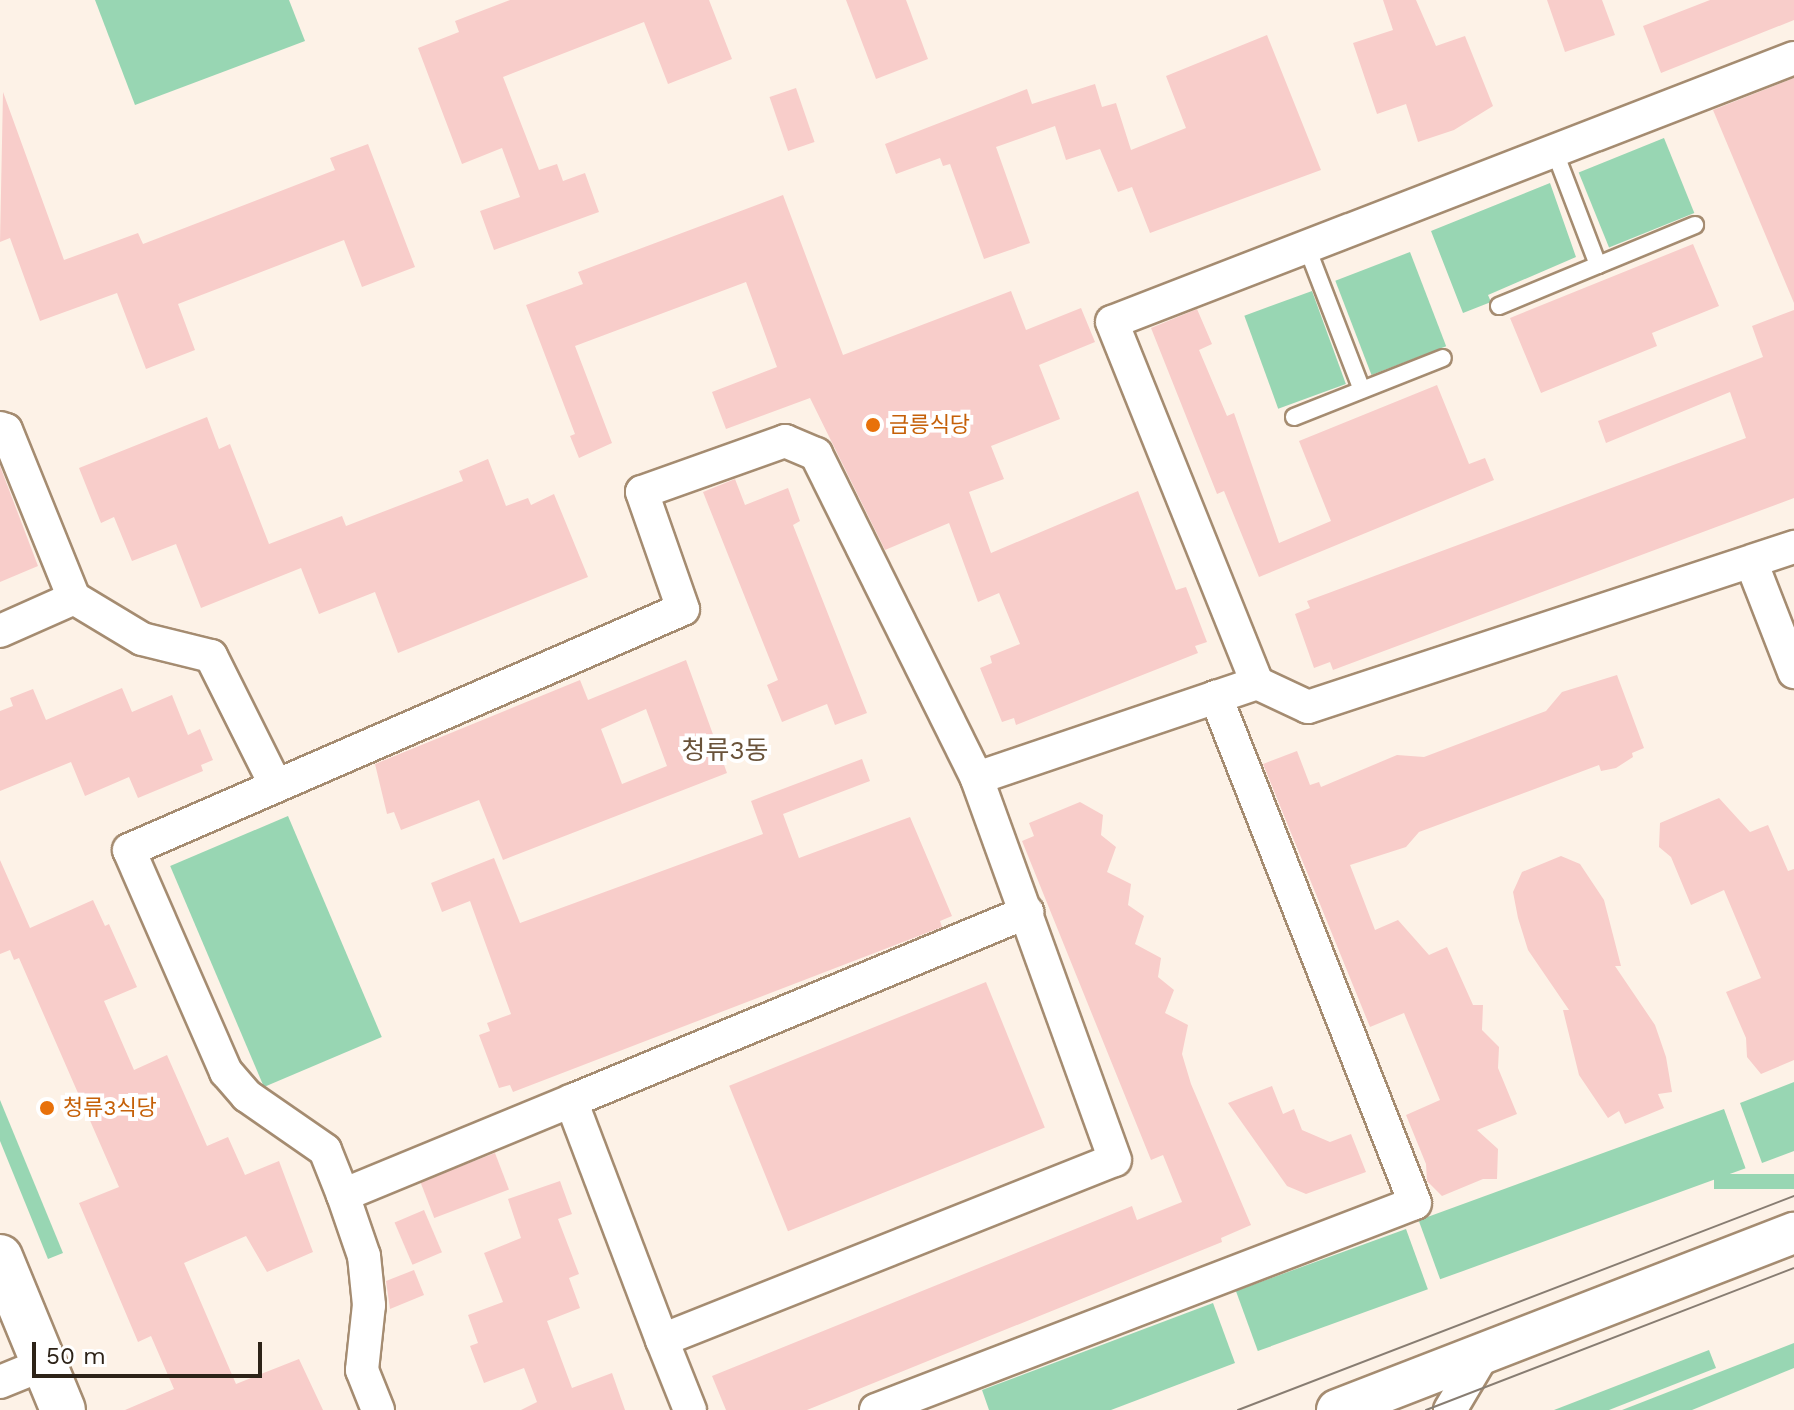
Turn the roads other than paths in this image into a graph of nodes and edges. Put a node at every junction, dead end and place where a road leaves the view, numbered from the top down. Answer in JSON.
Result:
{"nodes":[{"id":1,"x":1794,"y":58,"type":"edge"},
{"id":2,"x":1554,"y":150,"type":"junction"},
{"id":3,"x":1695,"y":225,"type":"dead end"},
{"id":4,"x":1306,"y":245,"type":"junction"},
{"id":5,"x":1598,"y":265,"type":"junction"},
{"id":6,"x":1499,"y":306,"type":"dead end"},
{"id":7,"x":1443,"y":358,"type":"dead end"},
{"id":8,"x":1362,"y":390,"type":"junction"},
{"id":9,"x":1294,"y":417,"type":"dead end"},
{"id":10,"x":0,"y":428,"type":"edge"},
{"id":11,"x":1794,"y":547,"type":"edge"},
{"id":12,"x":1752,"y":564,"type":"junction"},
{"id":13,"x":74,"y":598,"type":"junction"},
{"id":14,"x":0,"y":631,"type":"edge"},
{"id":15,"x":1794,"y":672,"type":"edge"},
{"id":16,"x":1257,"y":683,"type":"junction"},
{"id":17,"x":1216,"y":697,"type":"junction"},
{"id":18,"x":977,"y":778,"type":"junction"},
{"id":19,"x":275,"y":784,"type":"junction"},
{"id":20,"x":1027,"y":912,"type":"junction"},
{"id":21,"x":571,"y":1101,"type":"junction"},
{"id":22,"x":343,"y":1195,"type":"junction"},
{"id":23,"x":1794,"y":1233,"type":"edge"},
{"id":24,"x":0,"y":1257,"type":"edge"},
{"id":25,"x":662,"y":1340,"type":"junction"},
{"id":26,"x":1482,"y":1356,"type":"junction"},
{"id":27,"x":44,"y":1364,"type":"junction"},
{"id":28,"x":0,"y":1382,"type":"edge"},
{"id":29,"x":63,"y":1410,"type":"edge"},
{"id":30,"x":378,"y":1410,"type":"edge"},
{"id":31,"x":690,"y":1410,"type":"edge"},
{"id":32,"x":876,"y":1410,"type":"edge"},
{"id":33,"x":1337,"y":1410,"type":"edge"},
{"id":34,"x":1450,"y":1410,"type":"edge"}],
"edges":[{"from":1,"to":2,"type":"street"},
{"from":2,"to":4,"type":"street"},
{"from":2,"to":5,"type":"lane"},
{"from":3,"to":5,"type":"lane"},
{"from":4,"to":8,"type":"lane"},
{"from":4,"to":16,"type":"street"},
{"from":5,"to":6,"type":"lane"},
{"from":7,"to":8,"type":"lane"},
{"from":8,"to":9,"type":"lane"},
{"from":10,"to":13,"type":"street"},
{"from":11,"to":12,"type":"street"},
{"from":12,"to":15,"type":"street"},
{"from":12,"to":16,"type":"street"},
{"from":13,"to":14,"type":"street"},
{"from":13,"to":19,"type":"street"},
{"from":16,"to":17,"type":"street"},
{"from":17,"to":18,"type":"street"},
{"from":17,"to":32,"type":"street"},
{"from":18,"to":19,"type":"street"},
{"from":18,"to":20,"type":"street"},
{"from":19,"to":22,"type":"street"},
{"from":20,"to":21,"type":"street"},
{"from":20,"to":25,"type":"street"},
{"from":21,"to":22,"type":"street"},
{"from":21,"to":25,"type":"street"},
{"from":22,"to":30,"type":"street"},
{"from":23,"to":26,"type":"street"},
{"from":24,"to":27,"type":"main road"},
{"from":25,"to":31,"type":"street"},
{"from":26,"to":33,"type":"street"},
{"from":26,"to":34,"type":"street"},
{"from":27,"to":28,"type":"street"},
{"from":27,"to":29,"type":"main road"}]}
